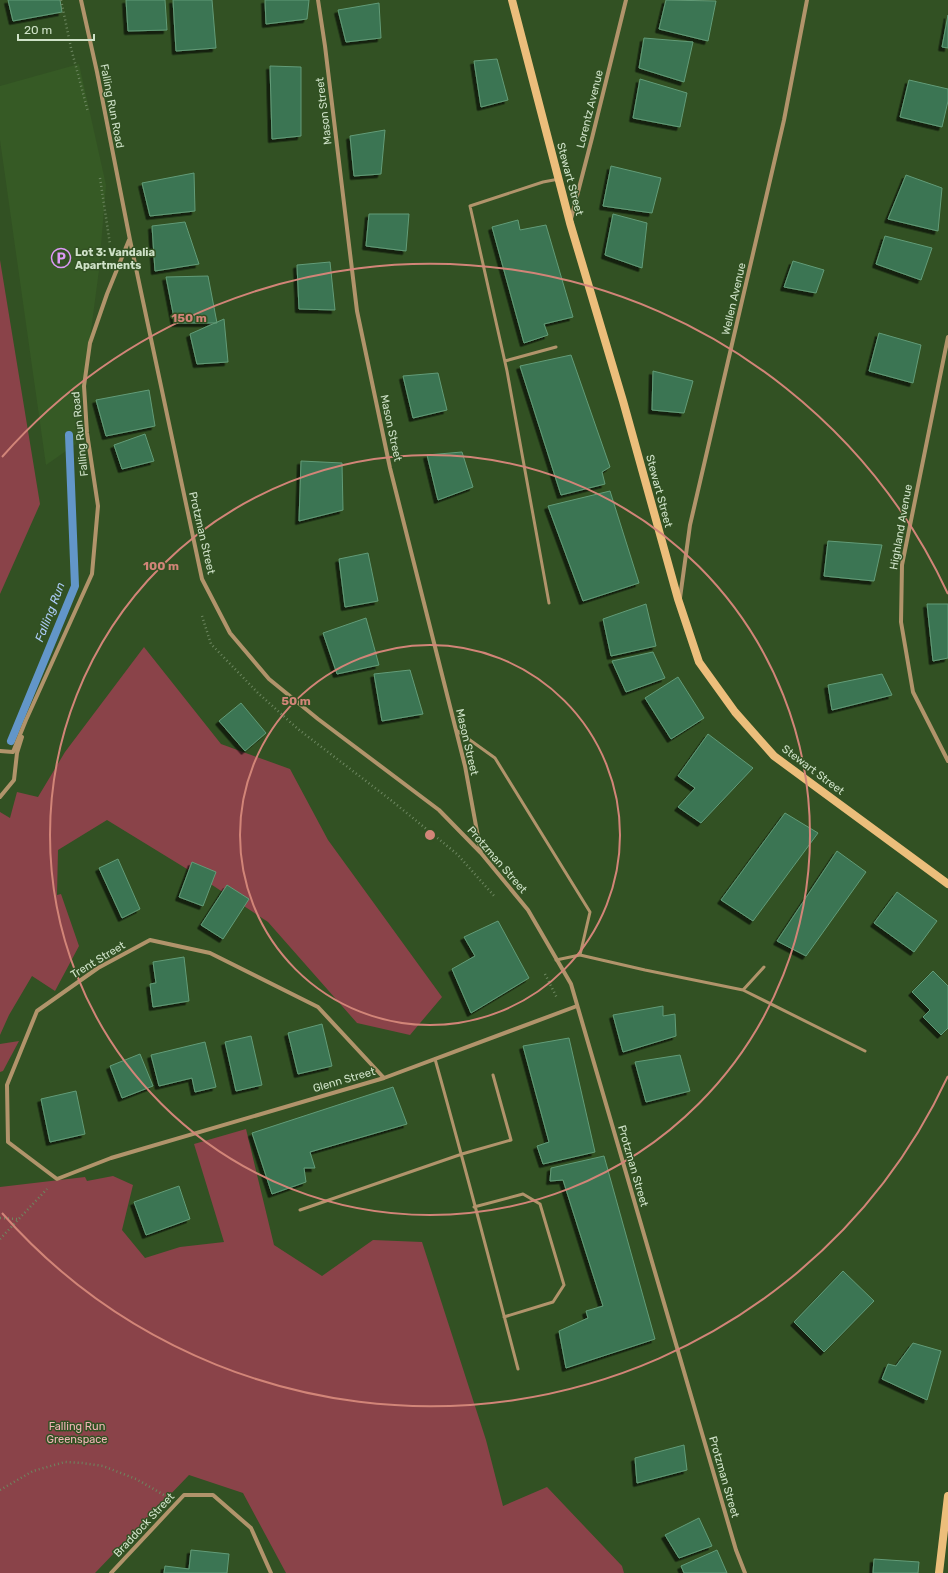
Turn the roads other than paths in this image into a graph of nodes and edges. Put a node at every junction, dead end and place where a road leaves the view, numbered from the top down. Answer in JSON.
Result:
{"nodes":[{"id":1,"x":81,"y":0,"type":"edge"},
{"id":2,"x":318,"y":0,"type":"edge"},
{"id":3,"x":512,"y":0,"type":"edge"},
{"id":4,"x":626,"y":0,"type":"edge"},
{"id":5,"x":807,"y":0,"type":"edge"},
{"id":6,"x":558,"y":179,"type":"junction"},
{"id":7,"x":570,"y":223,"type":"junction"},
{"id":8,"x":130,"y":240,"type":"junction"},
{"id":9,"x":948,"y":337,"type":"edge"},
{"id":10,"x":556,"y":347,"type":"dead end"},
{"id":11,"x":505,"y":361,"type":"junction"},
{"id":12,"x":679,"y":602,"type":"junction"},
{"id":13,"x":549,"y":603,"type":"dead end"},
{"id":14,"x":26,"y":720,"type":"junction"},
{"id":15,"x":456,"y":730,"type":"junction"},
{"id":16,"x":0,"y":751,"type":"edge"},
{"id":17,"x":948,"y":761,"type":"edge"},
{"id":18,"x":0,"y":796,"type":"edge"},
{"id":19,"x":481,"y":853,"type":"junction"},
{"id":20,"x":948,"y":884,"type":"edge"},
{"id":21,"x":580,"y":954,"type":"junction"},
{"id":22,"x":556,"y":960,"type":"junction"},
{"id":23,"x":764,"y":967,"type":"dead end"},
{"id":24,"x":743,"y":990,"type":"junction"},
{"id":25,"x":577,"y":1006,"type":"junction"},
{"id":26,"x":865,"y":1052,"type":"dead end"},
{"id":27,"x":435,"y":1059,"type":"junction"},
{"id":28,"x":493,"y":1075,"type":"dead end"},
{"id":29,"x":384,"y":1078,"type":"junction"},
{"id":30,"x":462,"y":1154,"type":"junction"},
{"id":31,"x":57,"y":1179,"type":"joint"},
{"id":32,"x":474,"y":1207,"type":"junction"},
{"id":33,"x":300,"y":1210,"type":"dead end"},
{"id":34,"x":504,"y":1317,"type":"junction"},
{"id":35,"x":518,"y":1369,"type":"dead end"},
{"id":36,"x":948,"y":1496,"type":"edge"},
{"id":37,"x":111,"y":1573,"type":"edge"},
{"id":38,"x":271,"y":1573,"type":"edge"},
{"id":39,"x":745,"y":1573,"type":"edge"},
{"id":40,"x":939,"y":1573,"type":"edge"}],
"edges":[{"from":1,"to":8,"type":"street","name":"Falling Run Road"},
{"from":2,"to":15,"type":"street","name":"Mason Street"},
{"from":3,"to":6,"type":"street","name":"Stewart Street"},
{"from":4,"to":7,"type":"street","name":"Lorentz Avenue"},
{"from":5,"to":12,"type":"street","name":"Wellen Avenue"},
{"from":6,"to":7,"type":"street","name":"Stewart Street"},
{"from":6,"to":11,"type":"lane"},
{"from":7,"to":12,"type":"street","name":"Stewart Street"},
{"from":8,"to":14,"type":"street","name":"Falling Run Road"},
{"from":8,"to":19,"type":"street","name":"Protzman Street"},
{"from":9,"to":17,"type":"street","name":"Highland Avenue"},
{"from":10,"to":11,"type":"lane"},
{"from":11,"to":13,"type":"lane"},
{"from":12,"to":20,"type":"street","name":"Stewart Street"},
{"from":14,"to":16,"type":"street","name":"Falling Run Road"},
{"from":14,"to":18,"type":"street","name":"Falling Run Road"},
{"from":15,"to":19,"type":"street","name":"Mason Street"},
{"from":15,"to":21,"type":"lane"},
{"from":19,"to":22,"type":"street","name":"Protzman Street"},
{"from":21,"to":22,"type":"lane"},
{"from":21,"to":24,"type":"lane"},
{"from":22,"to":25,"type":"street","name":"Protzman Street"},
{"from":23,"to":24,"type":"lane"},
{"from":24,"to":26,"type":"lane"},
{"from":25,"to":27,"type":"street","name":"Glenn Street"},
{"from":25,"to":39,"type":"street","name":"Protzman Street"},
{"from":27,"to":29,"type":"street","name":"Glenn Street"},
{"from":27,"to":30,"type":"lane"},
{"from":28,"to":30,"type":"lane"},
{"from":29,"to":31,"type":"street","name":"Glenn Street"},
{"from":29,"to":31,"type":"street","name":"Trent Street"},
{"from":30,"to":32,"type":"lane"},
{"from":30,"to":33,"type":"lane"},
{"from":32,"to":34,"type":"lane"},
{"from":32,"to":34,"type":"lane"},
{"from":34,"to":35,"type":"lane"},
{"from":36,"to":40,"type":"street"},
{"from":37,"to":38,"type":"street","name":"Braddock Street"}]}
